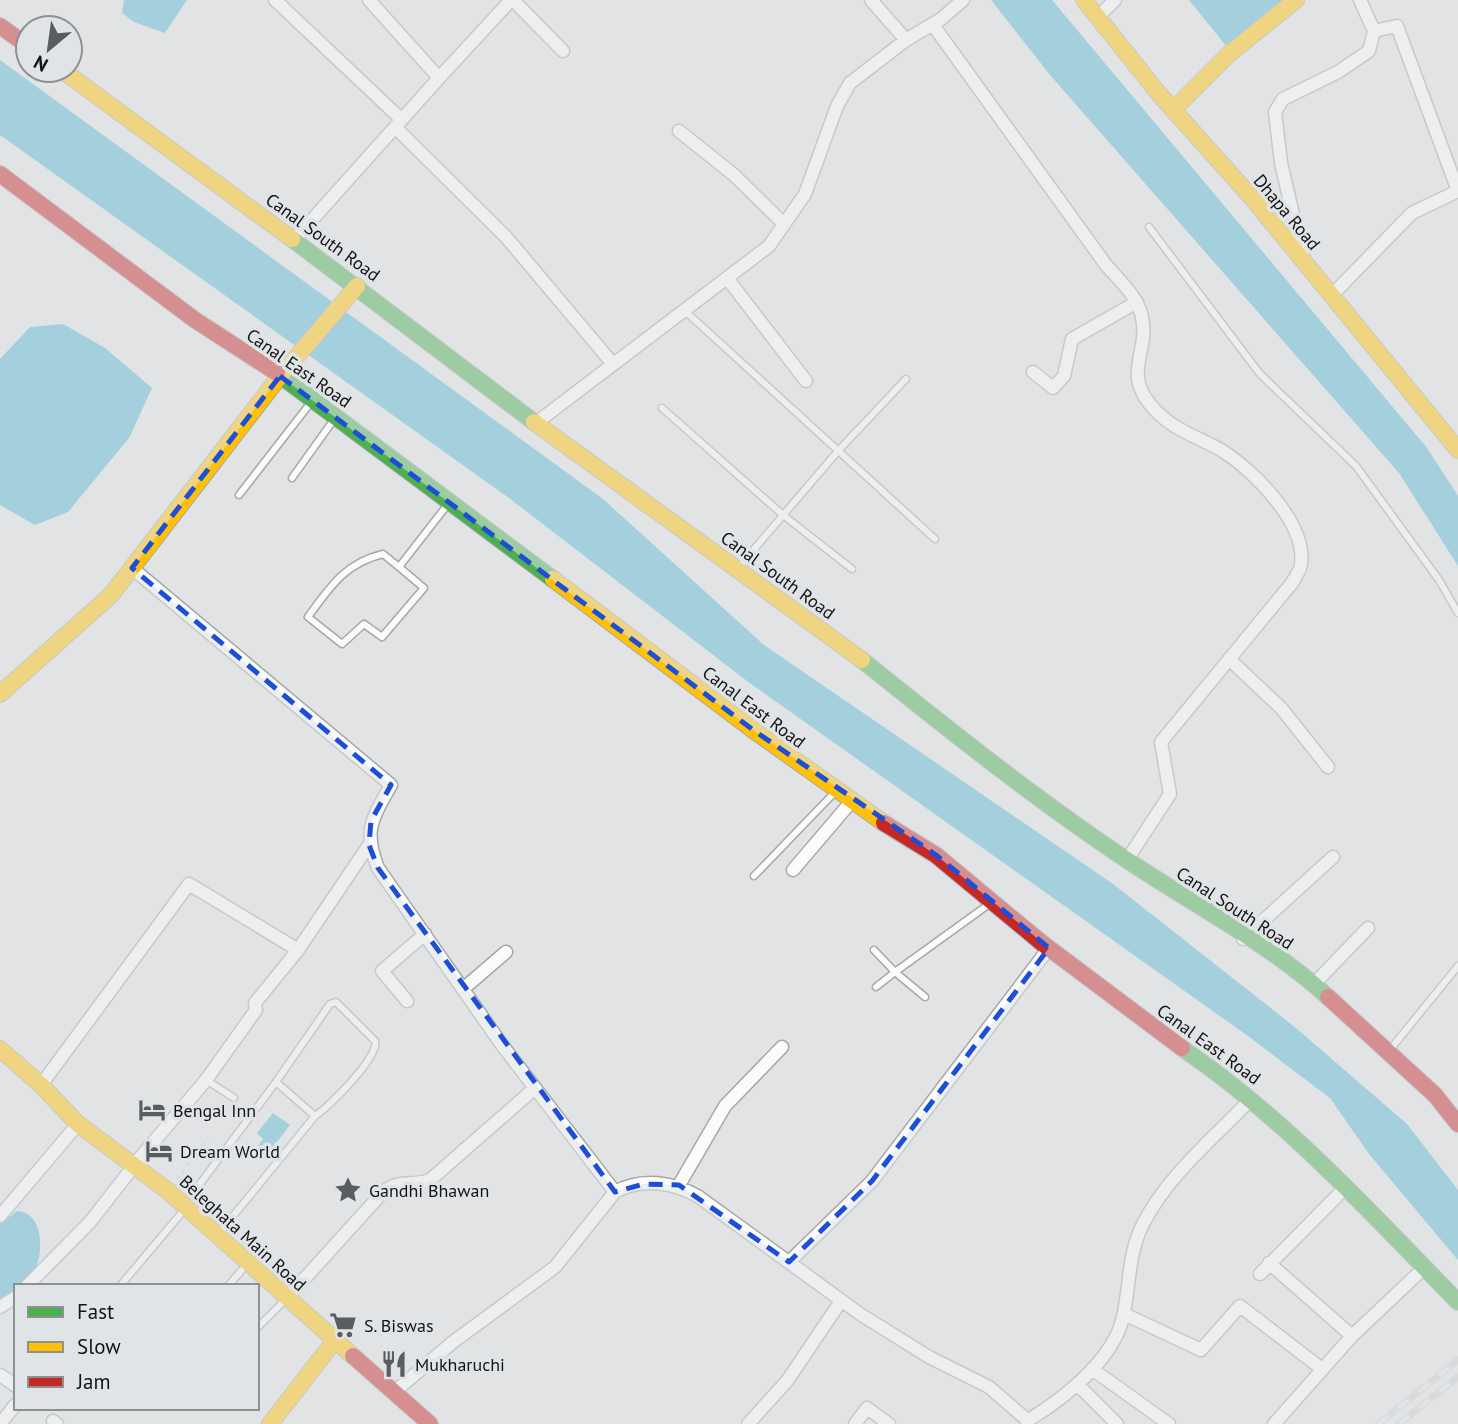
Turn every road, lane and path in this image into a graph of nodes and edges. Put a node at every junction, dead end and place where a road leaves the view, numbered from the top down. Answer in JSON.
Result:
{"nodes":[{"id":1,"x":275,"y":0,"type":"edge"},
{"id":2,"x":369,"y":0,"type":"edge"},
{"id":3,"x":512,"y":0,"type":"edge"},
{"id":4,"x":871,"y":0,"type":"edge"},
{"id":5,"x":963,"y":0,"type":"edge"},
{"id":6,"x":1084,"y":0,"type":"edge"},
{"id":7,"x":1115,"y":0,"type":"edge"},
{"id":8,"x":1296,"y":0,"type":"edge"},
{"id":9,"x":1360,"y":0,"type":"edge"},
{"id":10,"x":1098,"y":17,"type":"junction"},
{"id":11,"x":937,"y":22,"type":"junction"},
{"id":12,"x":1374,"y":31,"type":"junction"},
{"id":13,"x":906,"y":40,"type":"junction"},
{"id":14,"x":563,"y":51,"type":"dead end"},
{"id":15,"x":439,"y":78,"type":"junction"},
{"id":16,"x":81,"y":84,"type":"edge"},
{"id":17,"x":1173,"y":110,"type":"junction"},
{"id":18,"x":399,"y":123,"type":"junction"},
{"id":19,"x":679,"y":131,"type":"dead end"},
{"id":20,"x":0,"y":174,"type":"edge"},
{"id":21,"x":784,"y":224,"type":"junction"},
{"id":22,"x":1149,"y":227,"type":"dead end"},
{"id":23,"x":294,"y":240,"type":"junction"},
{"id":24,"x":1304,"y":262,"type":"junction"},
{"id":25,"x":727,"y":278,"type":"junction"},
{"id":26,"x":357,"y":286,"type":"junction"},
{"id":27,"x":1331,"y":296,"type":"junction"},
{"id":28,"x":1137,"y":302,"type":"junction"},
{"id":29,"x":685,"y":311,"type":"junction"},
{"id":30,"x":613,"y":365,"type":"junction"},
{"id":31,"x":1034,"y":372,"type":"dead end"},
{"id":32,"x":280,"y":376,"type":"junction"},
{"id":33,"x":906,"y":379,"type":"dead end"},
{"id":34,"x":806,"y":381,"type":"dead end"},
{"id":35,"x":313,"y":400,"type":"junction"},
{"id":36,"x":662,"y":408,"type":"dead end"},
{"id":37,"x":336,"y":417,"type":"junction"},
{"id":38,"x":536,"y":423,"type":"junction"},
{"id":39,"x":1458,"y":450,"type":"edge"},
{"id":40,"x":838,"y":451,"type":"junction"},
{"id":41,"x":292,"y":478,"type":"dead end"},
{"id":42,"x":240,"y":495,"type":"dead end"},
{"id":43,"x":449,"y":502,"type":"junction"},
{"id":44,"x":783,"y":515,"type":"junction"},
{"id":45,"x":935,"y":539,"type":"dead end"},
{"id":46,"x":399,"y":567,"type":"junction"},
{"id":47,"x":132,"y":568,"type":"junction"},
{"id":48,"x":736,"y":569,"type":"junction"},
{"id":49,"x":852,"y":569,"type":"dead end"},
{"id":50,"x":1458,"y":613,"type":"edge"},
{"id":51,"x":1229,"y":659,"type":"junction"},
{"id":52,"x":0,"y":694,"type":"edge"},
{"id":53,"x":1328,"y":767,"type":"dead end"},
{"id":54,"x":836,"y":790,"type":"junction"},
{"id":55,"x":852,"y":802,"type":"junction"},
{"id":56,"x":369,"y":845,"type":"junction"},
{"id":57,"x":1333,"y":857,"type":"dead end"},
{"id":58,"x":1127,"y":860,"type":"junction"},
{"id":59,"x":793,"y":870,"type":"dead end"},
{"id":60,"x":754,"y":876,"type":"dead end"},
{"id":61,"x":994,"y":901,"type":"junction"},
{"id":62,"x":1368,"y":928,"type":"dead end"},
{"id":63,"x":425,"y":934,"type":"junction"},
{"id":64,"x":1244,"y":939,"type":"junction"},
{"id":65,"x":1049,"y":948,"type":"junction"},
{"id":66,"x":299,"y":950,"type":"junction"},
{"id":67,"x":874,"y":950,"type":"dead end"},
{"id":68,"x":506,"y":952,"type":"dead end"},
{"id":69,"x":1458,"y":966,"type":"edge"},
{"id":70,"x":895,"y":972,"type":"junction"},
{"id":71,"x":1313,"y":985,"type":"junction"},
{"id":72,"x":876,"y":987,"type":"dead end"},
{"id":73,"x":463,"y":989,"type":"junction"},
{"id":74,"x":925,"y":997,"type":"dead end"},
{"id":75,"x":407,"y":1000,"type":"dead end"},
{"id":76,"x":782,"y":1047,"type":"dead end"},
{"id":77,"x":0,"y":1049,"type":"edge"},
{"id":78,"x":1387,"y":1053,"type":"junction"},
{"id":79,"x":206,"y":1080,"type":"junction"},
{"id":80,"x":276,"y":1082,"type":"junction"},
{"id":81,"x":41,"y":1084,"type":"junction"},
{"id":82,"x":535,"y":1088,"type":"junction"},
{"id":83,"x":234,"y":1098,"type":"dead end"},
{"id":84,"x":1251,"y":1099,"type":"junction"},
{"id":85,"x":315,"y":1116,"type":"junction"},
{"id":86,"x":78,"y":1124,"type":"junction"},
{"id":87,"x":1458,"y":1124,"type":"edge"},
{"id":88,"x":209,"y":1137,"type":"dead end"},
{"id":89,"x":134,"y":1166,"type":"junction"},
{"id":90,"x":679,"y":1185,"type":"junction"},
{"id":91,"x":1344,"y":1189,"type":"junction"},
{"id":92,"x":168,"y":1191,"type":"junction"},
{"id":93,"x":194,"y":1192,"type":"dead end"},
{"id":94,"x":615,"y":1192,"type":"junction"},
{"id":95,"x":185,"y":1208,"type":"junction"},
{"id":96,"x":0,"y":1216,"type":"edge"},
{"id":97,"x":216,"y":1237,"type":"junction"},
{"id":98,"x":789,"y":1262,"type":"junction"},
{"id":99,"x":1269,"y":1263,"type":"junction"},
{"id":100,"x":247,"y":1264,"type":"junction"},
{"id":101,"x":1425,"y":1266,"type":"junction"},
{"id":102,"x":1259,"y":1274,"type":"dead end"},
{"id":103,"x":29,"y":1284,"type":"edge"},
{"id":104,"x":122,"y":1284,"type":"edge"},
{"id":105,"x":230,"y":1284,"type":"edge"},
{"id":106,"x":287,"y":1298,"type":"junction"},
{"id":107,"x":841,"y":1301,"type":"junction"},
{"id":108,"x":1458,"y":1302,"type":"edge"},
{"id":109,"x":1124,"y":1314,"type":"junction"},
{"id":110,"x":259,"y":1326,"type":"edge"},
{"id":111,"x":1352,"y":1336,"type":"junction"},
{"id":112,"x":335,"y":1340,"type":"junction"},
{"id":113,"x":1092,"y":1369,"type":"junction"},
{"id":114,"x":1322,"y":1369,"type":"junction"},
{"id":115,"x":1078,"y":1385,"type":"junction"},
{"id":116,"x":394,"y":1392,"type":"junction"},
{"id":117,"x":14,"y":1406,"type":"edge"},
{"id":118,"x":1027,"y":1422,"type":"edge"},
{"id":119,"x":0,"y":1424,"type":"edge"},
{"id":120,"x":270,"y":1424,"type":"edge"},
{"id":121,"x":430,"y":1424,"type":"edge"},
{"id":122,"x":748,"y":1424,"type":"edge"},
{"id":123,"x":855,"y":1424,"type":"edge"},
{"id":124,"x":889,"y":1424,"type":"edge"},
{"id":125,"x":1117,"y":1424,"type":"edge"},
{"id":126,"x":1169,"y":1424,"type":"edge"},
{"id":127,"x":1274,"y":1424,"type":"edge"}],
"edges":[{"from":1,"to":18,"type":"street"},
{"from":2,"to":15,"type":"street"},
{"from":3,"to":14,"type":"street"},
{"from":3,"to":15,"type":"street"},
{"from":4,"to":13,"type":"street"},
{"from":5,"to":11,"type":"street"},
{"from":6,"to":10,"type":"street","name":"Dhapa Road"},
{"from":7,"to":10,"type":"street"},
{"from":8,"to":17,"type":"street"},
{"from":9,"to":12,"type":"street"},
{"from":10,"to":17,"type":"street","name":"Dhapa Road"},
{"from":11,"to":13,"type":"street"},
{"from":11,"to":28,"type":"street"},
{"from":12,"to":24,"type":"street"},
{"from":12,"to":27,"type":"street"},
{"from":13,"to":21,"type":"street"},
{"from":15,"to":18,"type":"street"},
{"from":16,"to":23,"type":"street","name":"Canal South Road"},
{"from":17,"to":24,"type":"street","name":"Dhapa Road"},
{"from":18,"to":23,"type":"street"},
{"from":18,"to":30,"type":"street"},
{"from":19,"to":21,"type":"street"},
{"from":20,"to":32,"type":"street","name":"Canal East Road"},
{"from":21,"to":25,"type":"street"},
{"from":22,"to":50,"type":"lane"},
{"from":23,"to":26,"type":"street","name":"Canal South Road"},
{"from":24,"to":27,"type":"street","name":"Dhapa Road"},
{"from":25,"to":29,"type":"street"},
{"from":25,"to":34,"type":"street"},
{"from":26,"to":32,"type":"street"},
{"from":26,"to":38,"type":"street","name":"Canal South Road"},
{"from":27,"to":39,"type":"street","name":"Dhapa Road"},
{"from":28,"to":31,"type":"street"},
{"from":28,"to":51,"type":"street"},
{"from":29,"to":30,"type":"street"},
{"from":29,"to":40,"type":"lane"},
{"from":30,"to":38,"type":"street"},
{"from":32,"to":35,"type":"street","name":"Canal East Road"},
{"from":32,"to":47,"type":"street"},
{"from":33,"to":40,"type":"lane"},
{"from":35,"to":37,"type":"street","name":"Canal East Road"},
{"from":35,"to":42,"type":"lane"},
{"from":36,"to":44,"type":"lane"},
{"from":37,"to":41,"type":"lane"},
{"from":37,"to":43,"type":"street","name":"Canal East Road"},
{"from":38,"to":48,"type":"street","name":"Canal South Road"},
{"from":40,"to":44,"type":"lane"},
{"from":40,"to":45,"type":"lane"},
{"from":43,"to":46,"type":"lane"},
{"from":43,"to":54,"type":"street","name":"Canal East Road"},
{"from":44,"to":48,"type":"lane"},
{"from":44,"to":49,"type":"lane"},
{"from":46,"to":46,"type":"lane"},
{"from":47,"to":52,"type":"street"},
{"from":47,"to":56,"type":"street"},
{"from":48,"to":58,"type":"street","name":"Canal South Road"},
{"from":51,"to":53,"type":"street"},
{"from":51,"to":58,"type":"street"},
{"from":54,"to":55,"type":"street","name":"Canal East Road"},
{"from":54,"to":60,"type":"lane"},
{"from":55,"to":59,"type":"street"},
{"from":55,"to":61,"type":"street","name":"Canal East Road"},
{"from":56,"to":63,"type":"street"},
{"from":56,"to":66,"type":"street"},
{"from":57,"to":64,"type":"street"},
{"from":58,"to":64,"type":"street","name":"Canal South Road"},
{"from":61,"to":65,"type":"street","name":"Canal East Road"},
{"from":61,"to":70,"type":"lane"},
{"from":62,"to":71,"type":"street"},
{"from":63,"to":73,"type":"street"},
{"from":63,"to":75,"type":"street"},
{"from":64,"to":71,"type":"street","name":"Canal South Road"},
{"from":65,"to":84,"type":"street","name":"Canal East Road"},
{"from":65,"to":98,"type":"street"},
{"from":66,"to":79,"type":"street"},
{"from":66,"to":81,"type":"street"},
{"from":67,"to":70,"type":"lane"},
{"from":68,"to":73,"type":"street"},
{"from":69,"to":78,"type":"lane"},
{"from":70,"to":72,"type":"lane"},
{"from":70,"to":74,"type":"lane"},
{"from":71,"to":78,"type":"street","name":"Canal South Road"},
{"from":73,"to":82,"type":"street"},
{"from":76,"to":90,"type":"street"},
{"from":77,"to":81,"type":"street","name":"Beleghata Main Road"},
{"from":78,"to":87,"type":"street","name":"Canal South Road"},
{"from":79,"to":83,"type":"lane"},
{"from":79,"to":89,"type":"street"},
{"from":80,"to":85,"type":"lane"},
{"from":80,"to":85,"type":"lane"},
{"from":80,"to":93,"type":"lane"},
{"from":81,"to":86,"type":"street","name":"Beleghata Main Road"},
{"from":82,"to":94,"type":"street"},
{"from":82,"to":106,"type":"street"},
{"from":84,"to":91,"type":"street","name":"Canal East Road"},
{"from":84,"to":109,"type":"street"},
{"from":85,"to":97,"type":"lane"},
{"from":86,"to":89,"type":"street","name":"Beleghata Main Road"},
{"from":86,"to":96,"type":"street"},
{"from":88,"to":92,"type":"path"},
{"from":89,"to":92,"type":"street","name":"Beleghata Main Road"},
{"from":89,"to":103,"type":"street"},
{"from":90,"to":94,"type":"street"},
{"from":90,"to":98,"type":"street"},
{"from":91,"to":99,"type":"street"},
{"from":91,"to":101,"type":"street","name":"Canal East Road"},
{"from":92,"to":95,"type":"street","name":"Beleghata Main Road"},
{"from":94,"to":116,"type":"street"},
{"from":95,"to":97,"type":"street","name":"Beleghata Main Road"},
{"from":95,"to":104,"type":"lane"},
{"from":97,"to":100,"type":"street","name":"Beleghata Main Road"},
{"from":98,"to":107,"type":"street"},
{"from":99,"to":102,"type":"street"},
{"from":99,"to":111,"type":"street"},
{"from":100,"to":105,"type":"lane"},
{"from":100,"to":106,"type":"street","name":"Beleghata Main Road"},
{"from":101,"to":108,"type":"street","name":"Canal East Road"},
{"from":101,"to":111,"type":"street"},
{"from":106,"to":110,"type":"lane"},
{"from":106,"to":112,"type":"street","name":"Beleghata Main Road"},
{"from":107,"to":118,"type":"street"},
{"from":107,"to":122,"type":"street"},
{"from":109,"to":113,"type":"street"},
{"from":109,"to":114,"type":"street"},
{"from":111,"to":114,"type":"street"},
{"from":112,"to":116,"type":"street","name":"Beleghata Main Road"},
{"from":112,"to":120,"type":"street"},
{"from":113,"to":115,"type":"street"},
{"from":113,"to":126,"type":"street"},
{"from":114,"to":127,"type":"street"},
{"from":115,"to":118,"type":"street"},
{"from":115,"to":125,"type":"street"},
{"from":116,"to":121,"type":"street","name":"Beleghata Main Road"},
{"from":117,"to":119,"type":"street"},
{"from":123,"to":124,"type":"street"}]}
